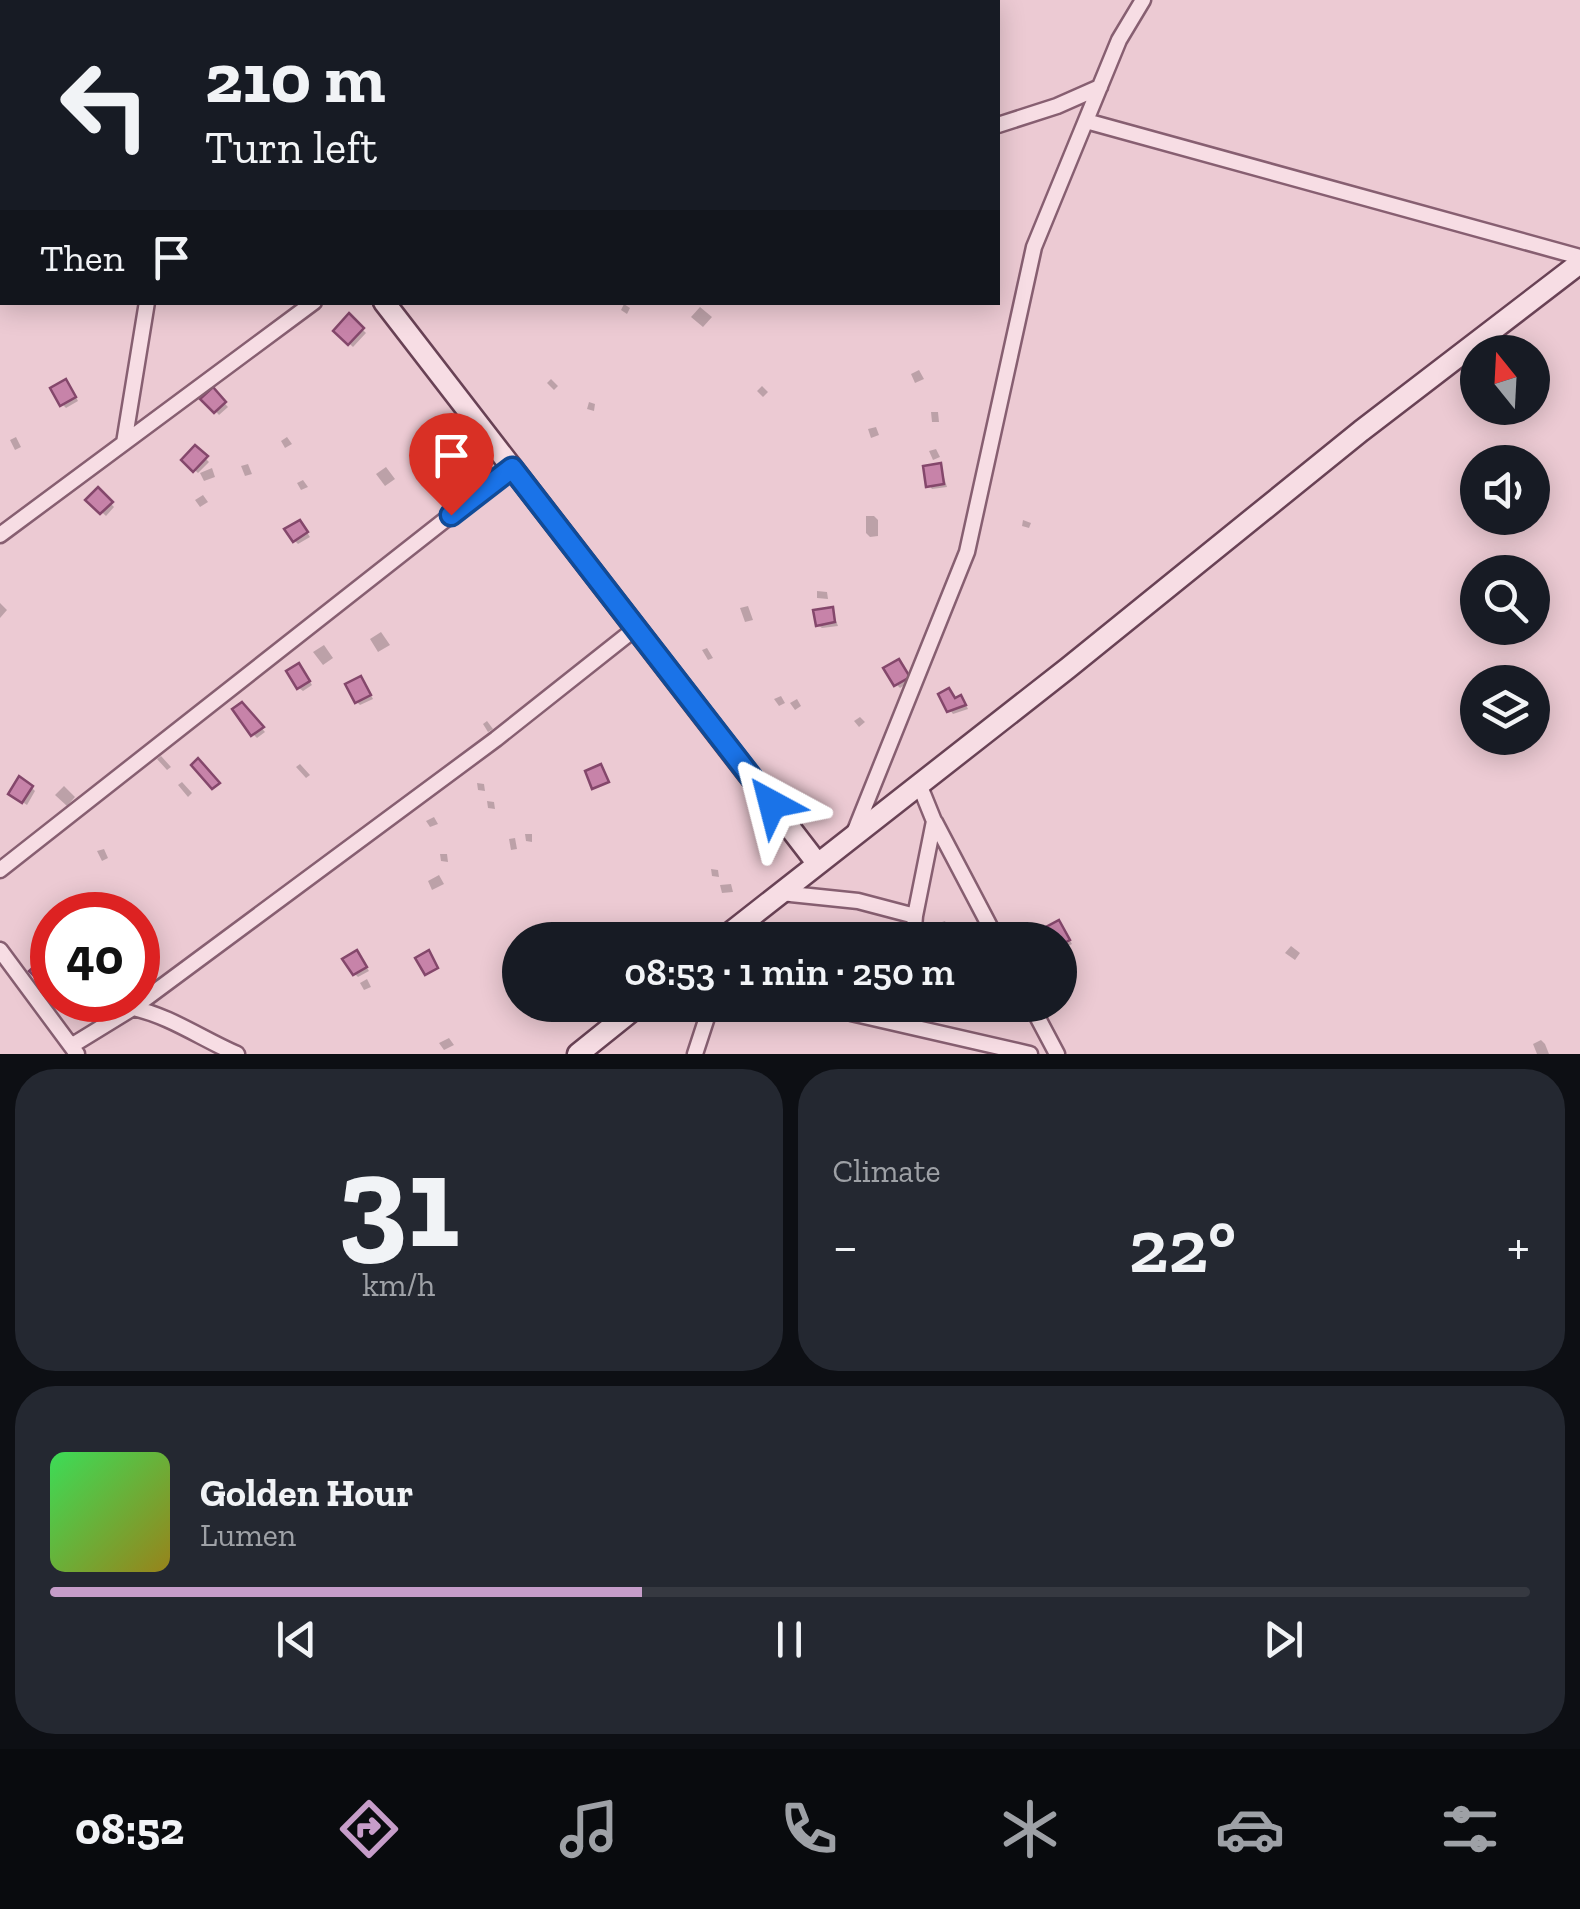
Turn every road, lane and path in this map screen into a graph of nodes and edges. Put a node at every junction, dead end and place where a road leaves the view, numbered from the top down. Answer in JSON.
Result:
{"nodes":[{"id":1,"x":1143,"y":0,"type":"edge"},
{"id":2,"x":1100,"y":87,"type":"junction"},
{"id":3,"x":1086,"y":121,"type":"junction"},
{"id":4,"x":1000,"y":125,"type":"edge"},
{"id":5,"x":1580,"y":260,"type":"edge"},
{"id":6,"x":147,"y":305,"type":"edge"},
{"id":7,"x":310,"y":305,"type":"edge"},
{"id":8,"x":386,"y":305,"type":"edge"},
{"id":9,"x":124,"y":442,"type":"junction"},
{"id":10,"x":512,"y":468,"type":"junction"},
{"id":11,"x":0,"y":535,"type":"edge"},
{"id":12,"x":636,"y":628,"type":"junction"},
{"id":13,"x":919,"y":784,"type":"junction"},
{"id":14,"x":934,"y":821,"type":"junction"},
{"id":15,"x":854,"y":834,"type":"junction"},
{"id":16,"x":818,"y":863,"type":"junction"},
{"id":17,"x":0,"y":870,"type":"edge"},
{"id":18,"x":780,"y":892,"type":"junction"},
{"id":19,"x":915,"y":916,"type":"junction"},
{"id":20,"x":746,"y":922,"type":"edge"},
{"id":21,"x":914,"y":922,"type":"edge"},
{"id":22,"x":987,"y":922,"type":"edge"},
{"id":23,"x":0,"y":950,"type":"edge"},
{"id":24,"x":160,"y":987,"type":"edge"},
{"id":25,"x":160,"y":1014,"type":"edge"},
{"id":26,"x":113,"y":1022,"type":"edge"},
{"id":27,"x":618,"y":1022,"type":"edge"},
{"id":28,"x":705,"y":1022,"type":"edge"},
{"id":29,"x":907,"y":1022,"type":"edge"},
{"id":30,"x":1040,"y":1022,"type":"edge"},
{"id":31,"x":74,"y":1050,"type":"edge"},
{"id":32,"x":237,"y":1054,"type":"edge"},
{"id":33,"x":578,"y":1054,"type":"edge"},
{"id":34,"x":695,"y":1054,"type":"edge"},
{"id":35,"x":1030,"y":1054,"type":"edge"},
{"id":36,"x":1057,"y":1054,"type":"edge"}],
"edges":[{"from":1,"to":2,"type":"street"},
{"from":2,"to":3,"type":"street"},
{"from":2,"to":4,"type":"street"},
{"from":3,"to":5,"type":"street"},
{"from":3,"to":15,"type":"street"},
{"from":5,"to":13,"type":"street"},
{"from":6,"to":9,"type":"street"},
{"from":7,"to":9,"type":"street"},
{"from":8,"to":10,"type":"street"},
{"from":9,"to":11,"type":"street"},
{"from":10,"to":12,"type":"street"},
{"from":10,"to":17,"type":"street"},
{"from":12,"to":16,"type":"street"},
{"from":12,"to":24,"type":"street"},
{"from":13,"to":14,"type":"street"},
{"from":13,"to":15,"type":"street"},
{"from":14,"to":19,"type":"street"},
{"from":14,"to":22,"type":"street"},
{"from":15,"to":16,"type":"street"},
{"from":16,"to":18,"type":"street"},
{"from":18,"to":19,"type":"street"},
{"from":18,"to":20,"type":"street"},
{"from":19,"to":21,"type":"street"},
{"from":23,"to":31,"type":"street"},
{"from":25,"to":32,"type":"street"},
{"from":26,"to":31,"type":"street"},
{"from":27,"to":33,"type":"street"},
{"from":28,"to":34,"type":"street"},
{"from":29,"to":35,"type":"street"},
{"from":30,"to":36,"type":"street"}]}
